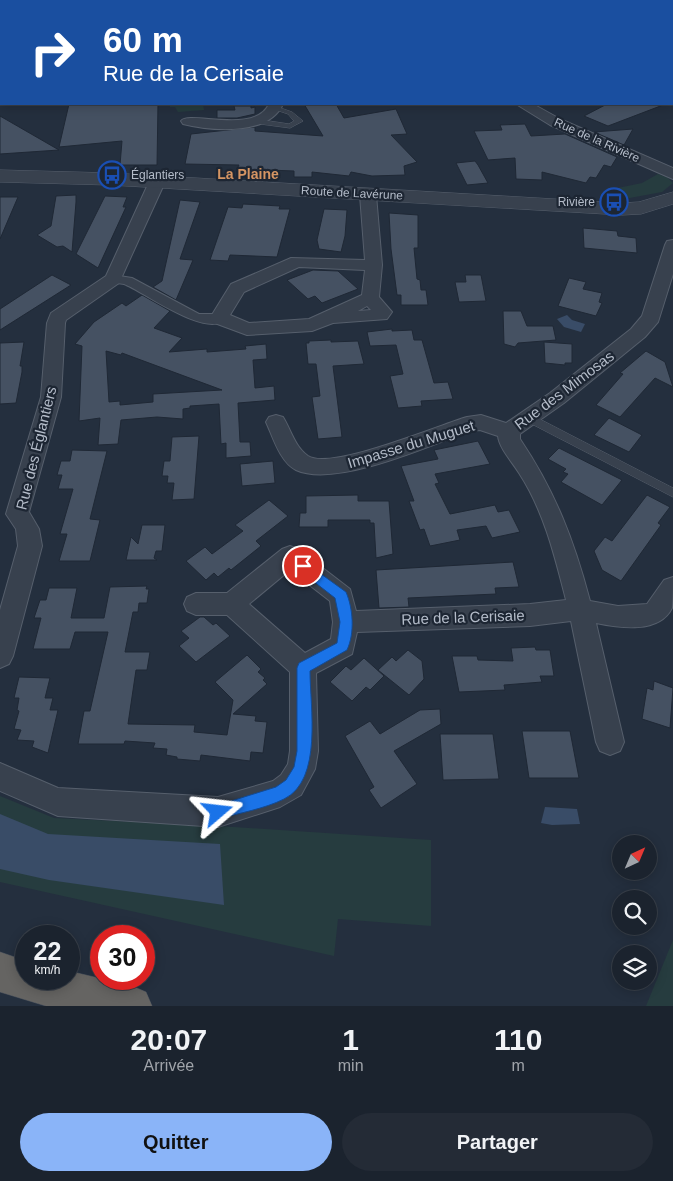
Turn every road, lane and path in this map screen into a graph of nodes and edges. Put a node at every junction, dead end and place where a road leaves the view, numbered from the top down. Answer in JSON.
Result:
{"nodes":[{"id":1,"x":525,"y":105,"type":"edge"},
{"id":2,"x":276,"y":106,"type":"edge"},
{"id":3,"x":188,"y":121,"type":"dead end"},
{"id":4,"x":256,"y":121,"type":"junction"},
{"id":5,"x":673,"y":174,"type":"edge"},
{"id":6,"x":0,"y":176,"type":"edge"},
{"id":7,"x":157,"y":182,"type":"junction"},
{"id":8,"x":368,"y":195,"type":"junction"},
{"id":9,"x":673,"y":200,"type":"edge"},
{"id":10,"x":673,"y":250,"type":"edge"},
{"id":11,"x":372,"y":265,"type":"junction"},
{"id":12,"x":113,"y":279,"type":"junction"},
{"id":13,"x":219,"y":318,"type":"junction"},
{"id":14,"x":528,"y":416,"type":"junction"},
{"id":15,"x":276,"y":422,"type":"dead end"},
{"id":16,"x":509,"y":432,"type":"junction"},
{"id":17,"x":673,"y":493,"type":"edge"},
{"id":18,"x":9,"y":516,"type":"edge"},
{"id":19,"x":673,"y":587,"type":"edge"},
{"id":20,"x":196,"y":604,"type":"dead end"},
{"id":21,"x":232,"y":604,"type":"junction"},
{"id":22,"x":579,"y":609,"type":"junction"},
{"id":23,"x":346,"y":622,"type":"junction"},
{"id":24,"x":0,"y":656,"type":"edge"},
{"id":25,"x":303,"y":668,"type":"junction"},
{"id":26,"x":610,"y":742,"type":"dead end"},
{"id":27,"x":0,"y":777,"type":"edge"},
{"id":28,"x":0,"y":972,"type":"edge"},
{"id":29,"x":132,"y":1006,"type":"edge"}],
"edges":[{"from":1,"to":5,"type":"street","name":"Rue de la Rivière"},
{"from":2,"to":4,"type":"street"},
{"from":2,"to":4,"type":"lane"},
{"from":3,"to":4,"type":"street"},
{"from":6,"to":7,"type":"street","name":"Route de Lavérune"},
{"from":7,"to":8,"type":"street","name":"Route de Lavérune"},
{"from":7,"to":12,"type":"street"},
{"from":8,"to":9,"type":"street","name":"Route de Lavérune"},
{"from":8,"to":11,"type":"street"},
{"from":10,"to":14,"type":"street","name":"Rue des Mimosas"},
{"from":11,"to":13,"type":"street"},
{"from":11,"to":13,"type":"street"},
{"from":12,"to":13,"type":"street"},
{"from":12,"to":18,"type":"street","name":"Rue des Églantiers"},
{"from":14,"to":16,"type":"street","name":"Rue des Mimosas"},
{"from":14,"to":17,"type":"lane"},
{"from":15,"to":16,"type":"street","name":"Impasse du Muguet"},
{"from":16,"to":22,"type":"street","name":"Rue des Mimosas"},
{"from":18,"to":24,"type":"street","name":"Rue des Églantiers"},
{"from":19,"to":22,"type":"street","name":"Rue de la Cerisaie"},
{"from":20,"to":21,"type":"street"},
{"from":21,"to":23,"type":"street"},
{"from":21,"to":25,"type":"street"},
{"from":22,"to":23,"type":"street","name":"Rue de la Cerisaie"},
{"from":22,"to":26,"type":"street","name":"Rue des Mimosas"},
{"from":23,"to":25,"type":"street"},
{"from":25,"to":27,"type":"street"},
{"from":28,"to":29,"type":"highway"}]}
